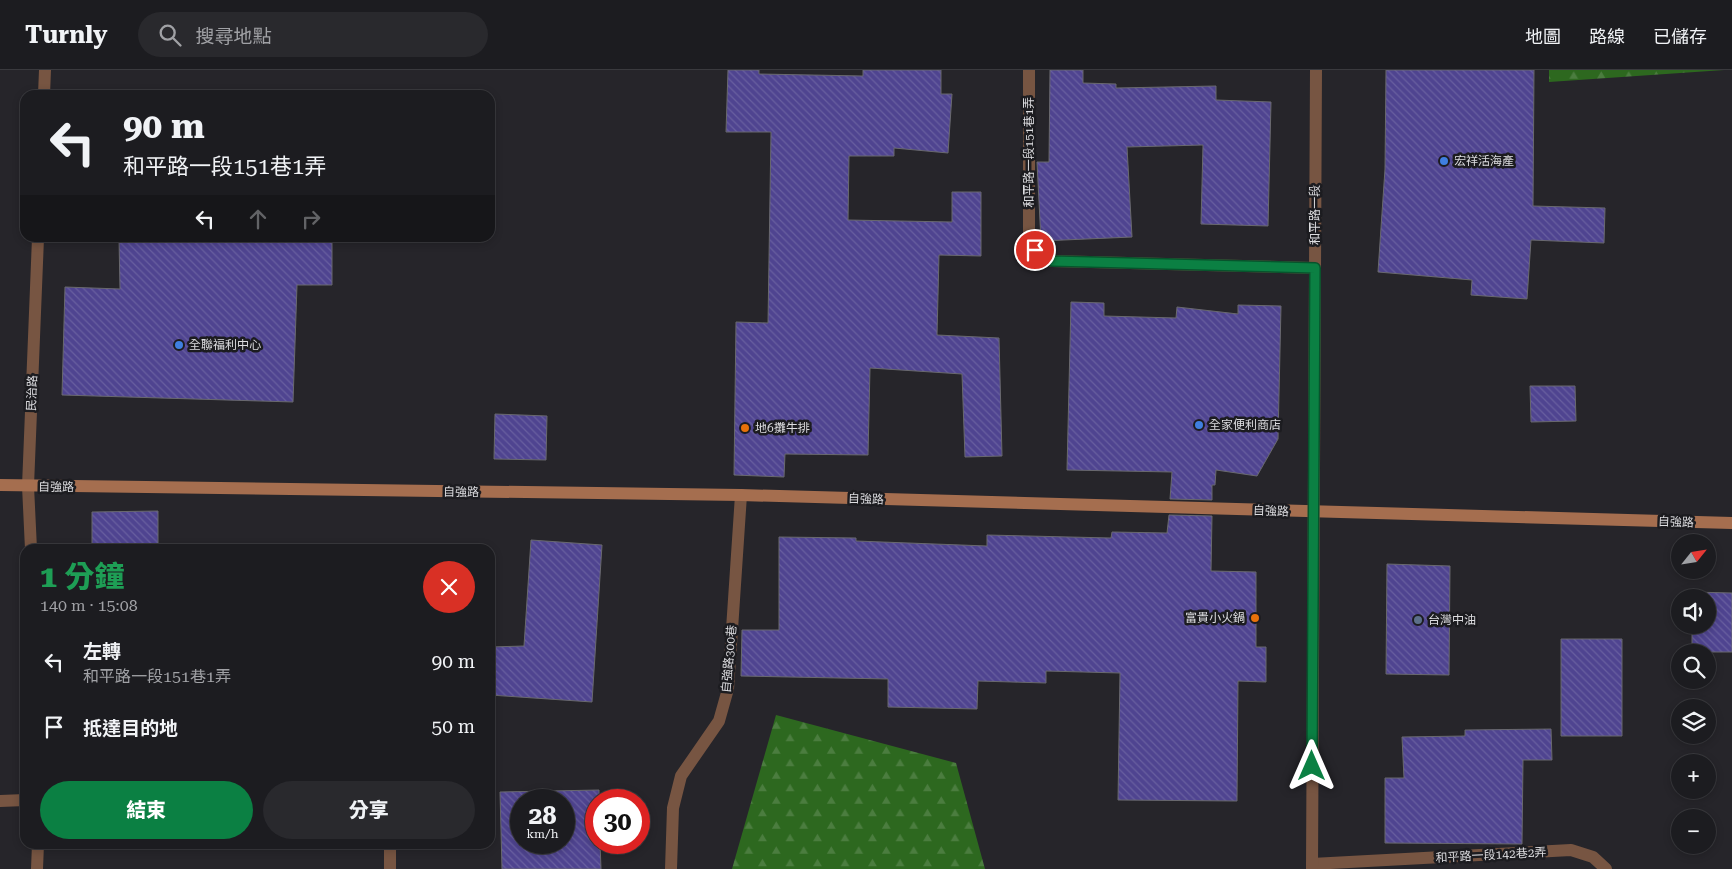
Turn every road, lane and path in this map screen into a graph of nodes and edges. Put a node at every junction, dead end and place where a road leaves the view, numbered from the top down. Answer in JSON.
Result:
{"nodes":[{"id":1,"x":45,"y":70,"type":"edge"},
{"id":2,"x":1029,"y":70,"type":"edge"},
{"id":3,"x":1316,"y":70,"type":"edge"},
{"id":4,"x":44,"y":90,"type":"edge"},
{"id":5,"x":38,"y":242,"type":"edge"},
{"id":6,"x":1315,"y":268,"type":"junction"},
{"id":7,"x":0,"y":485,"type":"edge"},
{"id":8,"x":28,"y":486,"type":"junction"},
{"id":9,"x":741,"y":495,"type":"junction"},
{"id":10,"x":1314,"y":512,"type":"junction"},
{"id":11,"x":1732,"y":524,"type":"edge"},
{"id":12,"x":31,"y":544,"type":"edge"},
{"id":13,"x":20,"y":800,"type":"edge"},
{"id":14,"x":0,"y":801,"type":"edge"},
{"id":15,"x":38,"y":849,"type":"edge"},
{"id":16,"x":390,"y":849,"type":"edge"},
{"id":17,"x":1312,"y":866,"type":"edge"},
{"id":18,"x":37,"y":869,"type":"edge"},
{"id":19,"x":390,"y":869,"type":"edge"},
{"id":20,"x":671,"y":869,"type":"edge"},
{"id":21,"x":1606,"y":869,"type":"edge"}],
"edges":[{"from":1,"to":4,"type":"street"},
{"from":2,"to":6,"type":"street","name":"和平路一段151巷1弄"},
{"from":3,"to":6,"type":"street","name":"和平路一段"},
{"from":5,"to":8,"type":"street","name":"民治路"},
{"from":6,"to":10,"type":"street","name":"和平路一段"},
{"from":7,"to":8,"type":"street","name":"自強路"},
{"from":8,"to":9,"type":"street","name":"自強路"},
{"from":8,"to":12,"type":"street","name":"民治路"},
{"from":9,"to":10,"type":"street","name":"自強路"},
{"from":9,"to":20,"type":"street","name":"自強路300巷"},
{"from":10,"to":11,"type":"street","name":"自強路"},
{"from":10,"to":17,"type":"street","name":"和平路一段"},
{"from":13,"to":14,"type":"street"},
{"from":15,"to":18,"type":"street"},
{"from":16,"to":19,"type":"street"},
{"from":17,"to":21,"type":"street","name":"和平路一段142巷2弄"}]}
